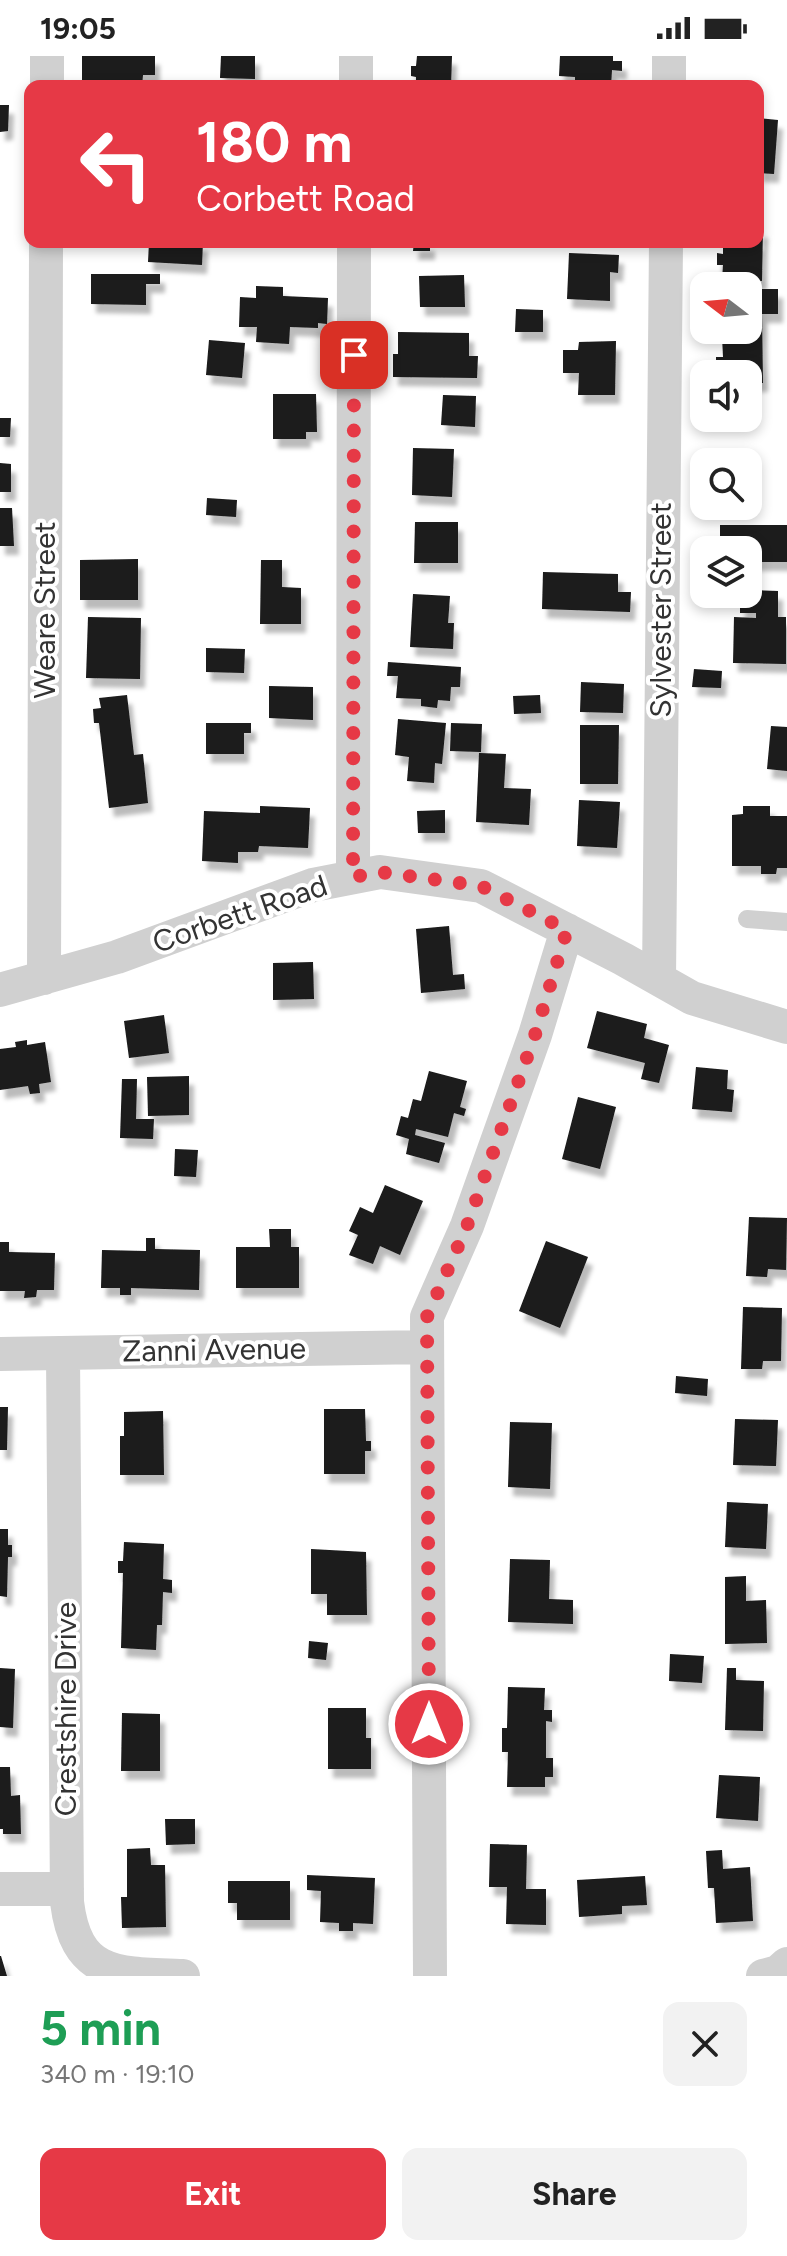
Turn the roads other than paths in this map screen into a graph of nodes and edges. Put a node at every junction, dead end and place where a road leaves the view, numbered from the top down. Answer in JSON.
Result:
{"nodes":[{"id":1,"x":47,"y":56,"type":"edge"},
{"id":2,"x":356,"y":56,"type":"edge"},
{"id":3,"x":669,"y":56,"type":"edge"},
{"id":4,"x":47,"y":80,"type":"edge"},
{"id":5,"x":356,"y":80,"type":"edge"},
{"id":6,"x":669,"y":80,"type":"edge"},
{"id":7,"x":46,"y":248,"type":"edge"},
{"id":8,"x":354,"y":248,"type":"edge"},
{"id":9,"x":666,"y":248,"type":"edge"},
{"id":10,"x":353,"y":877,"type":"junction"},
{"id":11,"x":747,"y":919,"type":"dead end"},
{"id":12,"x":787,"y":922,"type":"edge"},
{"id":13,"x":567,"y":930,"type":"junction"},
{"id":14,"x":44,"y":978,"type":"junction"},
{"id":15,"x":659,"y":979,"type":"junction"},
{"id":16,"x":0,"y":990,"type":"edge"},
{"id":17,"x":787,"y":1027,"type":"edge"},
{"id":18,"x":427,"y":1347,"type":"junction"},
{"id":19,"x":63,"y":1353,"type":"junction"},
{"id":20,"x":0,"y":1354,"type":"edge"},
{"id":21,"x":0,"y":1889,"type":"edge"},
{"id":22,"x":67,"y":1889,"type":"junction"},
{"id":23,"x":787,"y":1964,"type":"edge"},
{"id":24,"x":183,"y":1976,"type":"edge"},
{"id":25,"x":430,"y":1976,"type":"edge"},
{"id":26,"x":763,"y":1976,"type":"edge"}],
"edges":[{"from":1,"to":4,"type":"street"},
{"from":2,"to":5,"type":"street"},
{"from":3,"to":6,"type":"street"},
{"from":7,"to":14,"type":"street","name":"Weare Street"},
{"from":8,"to":10,"type":"street"},
{"from":9,"to":15,"type":"street","name":"Sylvester Street"},
{"from":10,"to":13,"type":"street","name":"Corbett Road"},
{"from":10,"to":14,"type":"street","name":"Corbett Road"},
{"from":11,"to":12,"type":"lane"},
{"from":13,"to":15,"type":"street","name":"Corbett Road"},
{"from":13,"to":18,"type":"street"},
{"from":14,"to":16,"type":"street","name":"Corbett Road"},
{"from":15,"to":17,"type":"street","name":"Corbett Road"},
{"from":18,"to":19,"type":"street","name":"Zanni Avenue"},
{"from":18,"to":25,"type":"street"},
{"from":19,"to":20,"type":"street","name":"Zanni Avenue"},
{"from":19,"to":22,"type":"street","name":"Crestshire Drive"},
{"from":21,"to":22,"type":"street"},
{"from":22,"to":24,"type":"street","name":"Crestshire Drive"},
{"from":23,"to":26,"type":"street"}]}
